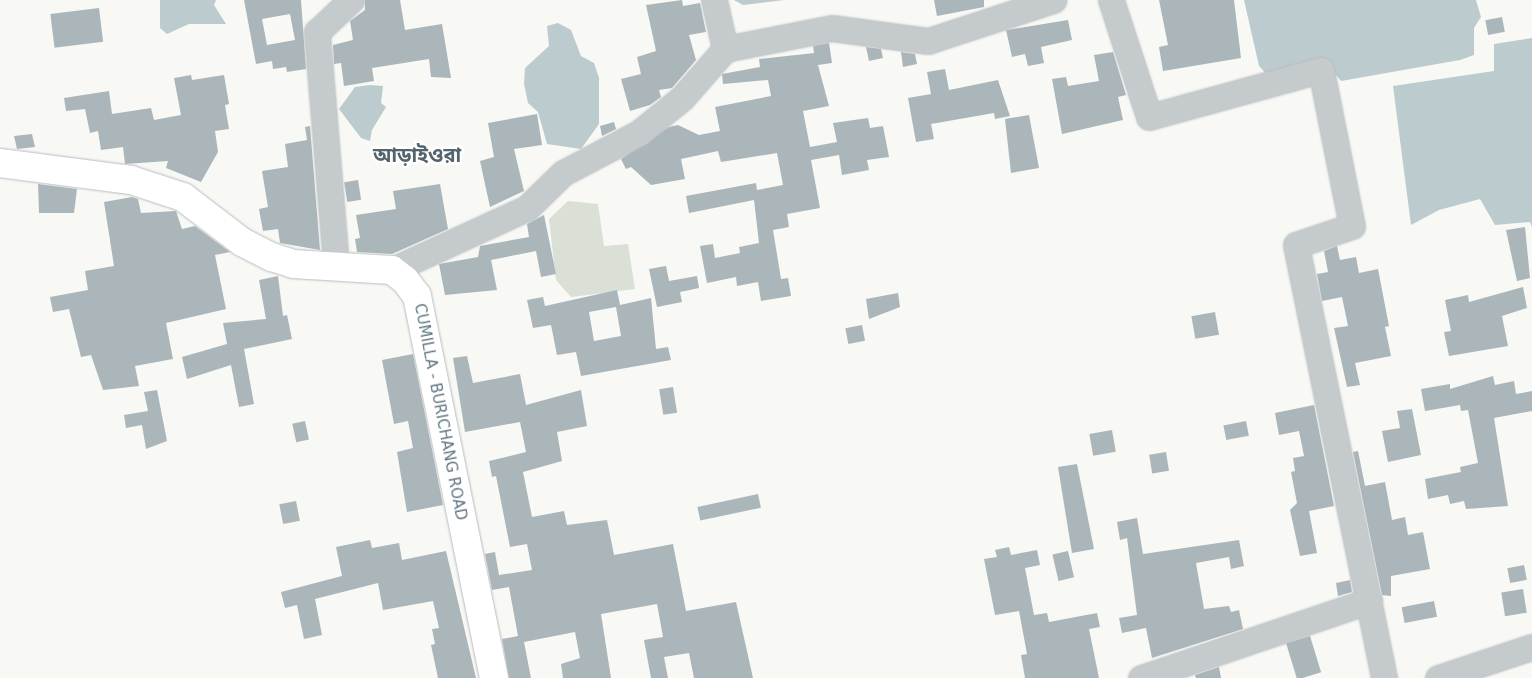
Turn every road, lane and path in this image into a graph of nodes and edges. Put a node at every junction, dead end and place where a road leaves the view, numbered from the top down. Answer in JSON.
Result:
{"nodes":[{"id":1,"x":351,"y":0,"type":"edge"},
{"id":2,"x":714,"y":0,"type":"edge"},
{"id":3,"x":1053,"y":0,"type":"edge"},
{"id":4,"x":1111,"y":0,"type":"edge"},
{"id":5,"x":725,"y":49,"type":"junction"},
{"id":6,"x":0,"y":163,"type":"edge"},
{"id":7,"x":336,"y":265,"type":"junction"},
{"id":8,"x":392,"y":270,"type":"junction"},
{"id":9,"x":1369,"y":601,"type":"junction"},
{"id":10,"x":1532,"y":647,"type":"edge"},
{"id":11,"x":1176,"y":671,"type":"edge"},
{"id":12,"x":494,"y":678,"type":"edge"},
{"id":13,"x":1141,"y":678,"type":"edge"},
{"id":14,"x":1384,"y":678,"type":"edge"},
{"id":15,"x":1438,"y":678,"type":"edge"}],
"edges":[{"from":1,"to":7,"type":"street"},
{"from":2,"to":5,"type":"street"},
{"from":3,"to":5,"type":"street"},
{"from":4,"to":9,"type":"street"},
{"from":5,"to":8,"type":"street"},
{"from":6,"to":7,"type":"main road"},
{"from":7,"to":8,"type":"main road"},
{"from":8,"to":12,"type":"main road","name":"CUMILLA - BURICHANG ROAD"},
{"from":9,"to":11,"type":"street"},
{"from":9,"to":14,"type":"street"},
{"from":10,"to":15,"type":"street"},
{"from":11,"to":13,"type":"street"}]}
